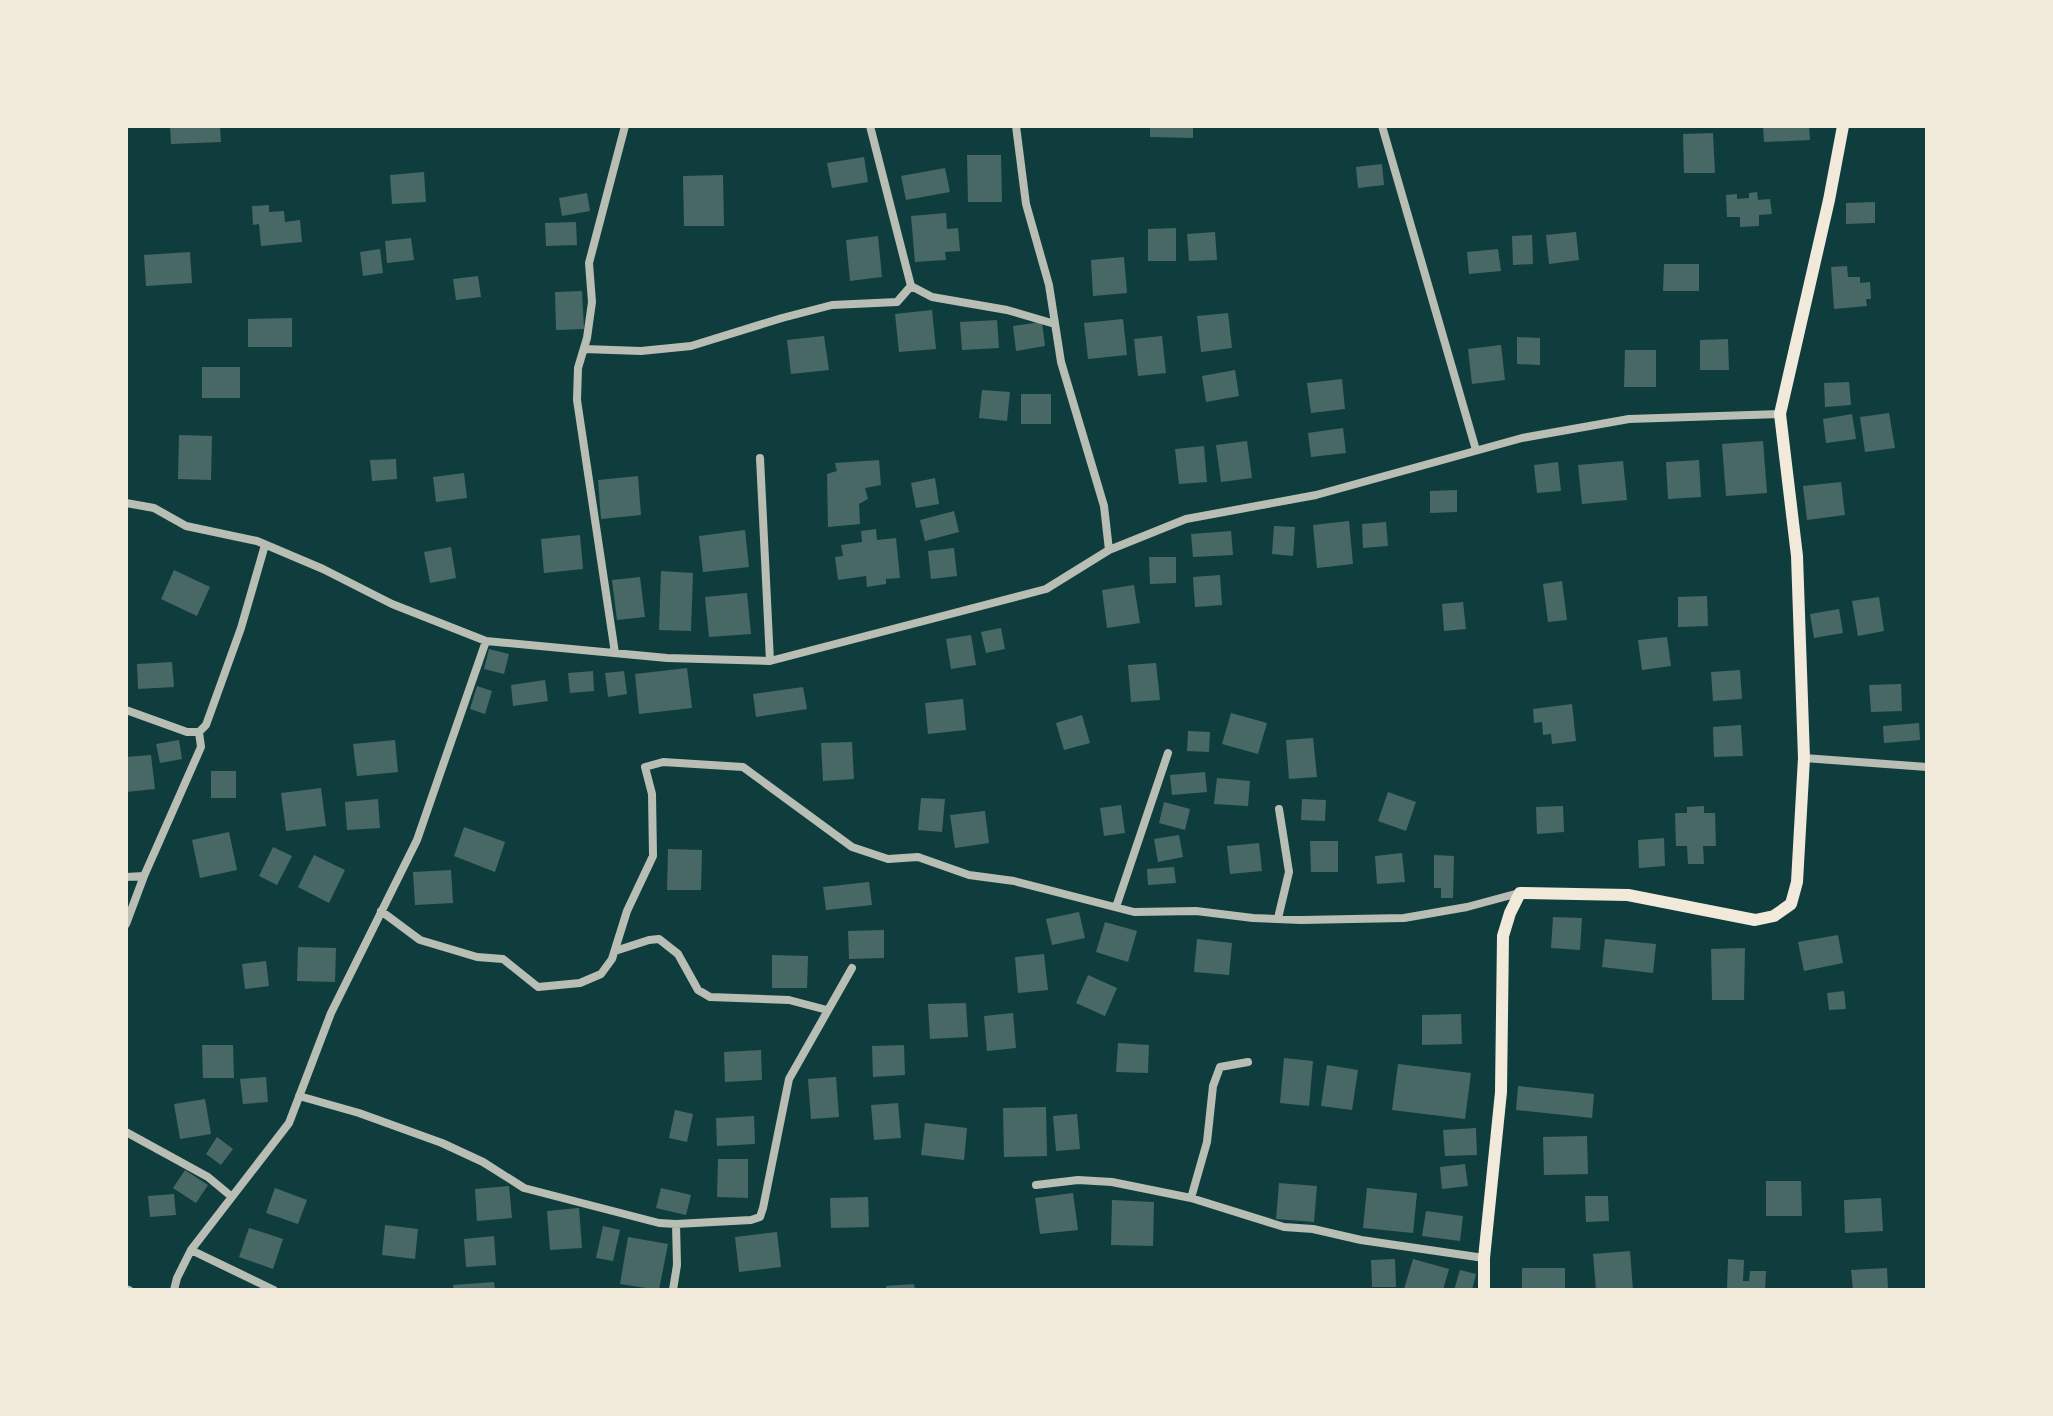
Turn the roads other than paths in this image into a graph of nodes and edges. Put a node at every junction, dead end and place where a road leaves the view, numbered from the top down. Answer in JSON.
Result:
{"nodes":[{"id":1,"x":625,"y":126,"type":"edge"},
{"id":2,"x":870,"y":126,"type":"edge"},
{"id":3,"x":1016,"y":126,"type":"edge"},
{"id":4,"x":1382,"y":126,"type":"edge"},
{"id":5,"x":1843,"y":126,"type":"edge"},
{"id":6,"x":911,"y":286,"type":"junction"},
{"id":7,"x":1055,"y":324,"type":"junction"},
{"id":8,"x":584,"y":349,"type":"junction"},
{"id":9,"x":1780,"y":414,"type":"junction"},
{"id":10,"x":1476,"y":450,"type":"junction"},
{"id":11,"x":760,"y":458,"type":"dead end"},
{"id":12,"x":126,"y":503,"type":"edge"},
{"id":13,"x":265,"y":545,"type":"junction"},
{"id":14,"x":1109,"y":550,"type":"junction"},
{"id":15,"x":486,"y":641,"type":"junction"},
{"id":16,"x":615,"y":653,"type":"junction"},
{"id":17,"x":770,"y":661,"type":"junction"},
{"id":18,"x":126,"y":710,"type":"edge"},
{"id":19,"x":199,"y":732,"type":"junction"},
{"id":20,"x":1168,"y":753,"type":"dead end"},
{"id":21,"x":1804,"y":758,"type":"junction"},
{"id":22,"x":1927,"y":767,"type":"edge"},
{"id":23,"x":1279,"y":809,"type":"dead end"},
{"id":24,"x":144,"y":876,"type":"junction"},
{"id":25,"x":126,"y":877,"type":"edge"},
{"id":26,"x":1520,"y":893,"type":"junction"},
{"id":27,"x":1116,"y":907,"type":"junction"},
{"id":28,"x":381,"y":911,"type":"junction"},
{"id":29,"x":1278,"y":918,"type":"junction"},
{"id":30,"x":126,"y":924,"type":"edge"},
{"id":31,"x":615,"y":951,"type":"junction"},
{"id":32,"x":852,"y":968,"type":"dead end"},
{"id":33,"x":827,"y":1010,"type":"junction"},
{"id":34,"x":1248,"y":1062,"type":"dead end"},
{"id":35,"x":299,"y":1096,"type":"junction"},
{"id":36,"x":126,"y":1132,"type":"edge"},
{"id":37,"x":1036,"y":1185,"type":"dead end"},
{"id":38,"x":232,"y":1197,"type":"junction"},
{"id":39,"x":1191,"y":1198,"type":"junction"},
{"id":40,"x":676,"y":1224,"type":"junction"},
{"id":41,"x":191,"y":1250,"type":"junction"},
{"id":42,"x":1484,"y":1258,"type":"junction"},
{"id":43,"x":174,"y":1290,"type":"edge"},
{"id":44,"x":274,"y":1290,"type":"edge"},
{"id":45,"x":673,"y":1290,"type":"edge"},
{"id":46,"x":1484,"y":1290,"type":"edge"}],
"edges":[{"from":1,"to":8,"type":"street"},
{"from":2,"to":6,"type":"street"},
{"from":3,"to":7,"type":"street"},
{"from":4,"to":10,"type":"street"},
{"from":5,"to":9,"type":"main road"},
{"from":6,"to":7,"type":"street"},
{"from":6,"to":8,"type":"street"},
{"from":7,"to":14,"type":"street"},
{"from":8,"to":16,"type":"street"},
{"from":9,"to":10,"type":"street"},
{"from":9,"to":21,"type":"main road"},
{"from":10,"to":14,"type":"street"},
{"from":11,"to":17,"type":"street"},
{"from":12,"to":13,"type":"street"},
{"from":13,"to":15,"type":"street"},
{"from":13,"to":19,"type":"street"},
{"from":14,"to":17,"type":"street"},
{"from":15,"to":16,"type":"street"},
{"from":15,"to":28,"type":"street"},
{"from":16,"to":17,"type":"street"},
{"from":18,"to":19,"type":"street"},
{"from":19,"to":24,"type":"street"},
{"from":20,"to":27,"type":"street"},
{"from":21,"to":22,"type":"street"},
{"from":21,"to":26,"type":"main road"},
{"from":23,"to":29,"type":"street"},
{"from":24,"to":25,"type":"street"},
{"from":24,"to":30,"type":"street"},
{"from":26,"to":29,"type":"street"},
{"from":26,"to":42,"type":"main road"},
{"from":27,"to":29,"type":"street"},
{"from":27,"to":31,"type":"street"},
{"from":28,"to":31,"type":"street"},
{"from":28,"to":35,"type":"street"},
{"from":31,"to":33,"type":"street"},
{"from":32,"to":33,"type":"street"},
{"from":33,"to":40,"type":"street"},
{"from":34,"to":39,"type":"street"},
{"from":35,"to":38,"type":"street"},
{"from":35,"to":40,"type":"street"},
{"from":36,"to":38,"type":"street"},
{"from":37,"to":39,"type":"street"},
{"from":38,"to":41,"type":"street"},
{"from":39,"to":42,"type":"street"},
{"from":40,"to":45,"type":"street"},
{"from":41,"to":43,"type":"street"},
{"from":41,"to":44,"type":"street"},
{"from":42,"to":46,"type":"main road"}]}
